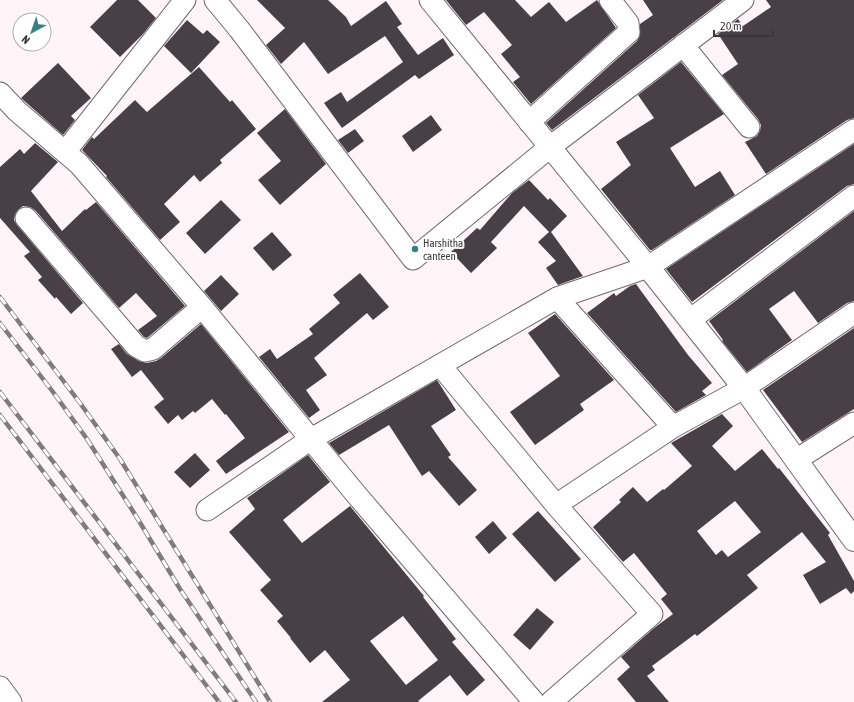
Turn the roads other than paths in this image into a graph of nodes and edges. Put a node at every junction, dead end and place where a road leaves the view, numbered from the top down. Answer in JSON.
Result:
{"nodes":[{"id":1,"x":184,"y":0,"type":"edge"},
{"id":2,"x":215,"y":0,"type":"edge"},
{"id":3,"x":430,"y":0,"type":"edge"},
{"id":4,"x":610,"y":0,"type":"edge"},
{"id":5,"x":734,"y":3,"type":"edge"},
{"id":6,"x":683,"y":45,"type":"junction"},
{"id":7,"x":0,"y":93,"type":"edge"},
{"id":8,"x":529,"y":122,"type":"junction"},
{"id":9,"x":749,"y":127,"type":"dead end"},
{"id":10,"x":854,"y":130,"type":"edge"},
{"id":11,"x":550,"y":147,"type":"junction"},
{"id":12,"x":65,"y":152,"type":"junction"},
{"id":13,"x":854,"y":196,"type":"edge"},
{"id":14,"x":26,"y":218,"type":"dead end"},
{"id":15,"x":648,"y":267,"type":"junction"},
{"id":16,"x":556,"y":298,"type":"junction"},
{"id":17,"x":202,"y":306,"type":"junction"},
{"id":18,"x":854,"y":313,"type":"edge"},
{"id":19,"x":690,"y":320,"type":"junction"},
{"id":20,"x":440,"y":365,"type":"junction"},
{"id":21,"x":744,"y":388,"type":"junction"},
{"id":22,"x":854,"y":423,"type":"edge"},
{"id":23,"x":673,"y":426,"type":"junction"},
{"id":24,"x":311,"y":439,"type":"junction"},
{"id":25,"x":796,"y":460,"type":"junction"},
{"id":26,"x":556,"y":504,"type":"junction"},
{"id":27,"x":207,"y":510,"type":"dead end"},
{"id":28,"x":854,"y":540,"type":"edge"},
{"id":29,"x":534,"y":702,"type":"edge"},
{"id":30,"x":551,"y":702,"type":"edge"}],
"edges":[{"from":1,"to":12,"type":"street"},
{"from":2,"to":11,"type":"street"},
{"from":3,"to":8,"type":"street"},
{"from":4,"to":8,"type":"street"},
{"from":5,"to":6,"type":"street"},
{"from":6,"to":9,"type":"street"},
{"from":6,"to":11,"type":"street"},
{"from":7,"to":12,"type":"street"},
{"from":8,"to":11,"type":"street"},
{"from":10,"to":15,"type":"street"},
{"from":11,"to":15,"type":"street"},
{"from":12,"to":17,"type":"street"},
{"from":13,"to":19,"type":"street"},
{"from":14,"to":17,"type":"street"},
{"from":15,"to":16,"type":"street"},
{"from":15,"to":19,"type":"street"},
{"from":16,"to":20,"type":"street"},
{"from":16,"to":23,"type":"street"},
{"from":17,"to":24,"type":"street"},
{"from":18,"to":21,"type":"street"},
{"from":19,"to":21,"type":"street"},
{"from":20,"to":24,"type":"street"},
{"from":20,"to":26,"type":"street"},
{"from":21,"to":23,"type":"street"},
{"from":21,"to":25,"type":"street"},
{"from":22,"to":25,"type":"street"},
{"from":23,"to":26,"type":"street"},
{"from":24,"to":27,"type":"street"},
{"from":24,"to":29,"type":"street"},
{"from":25,"to":28,"type":"street"},
{"from":26,"to":30,"type":"street"}]}
